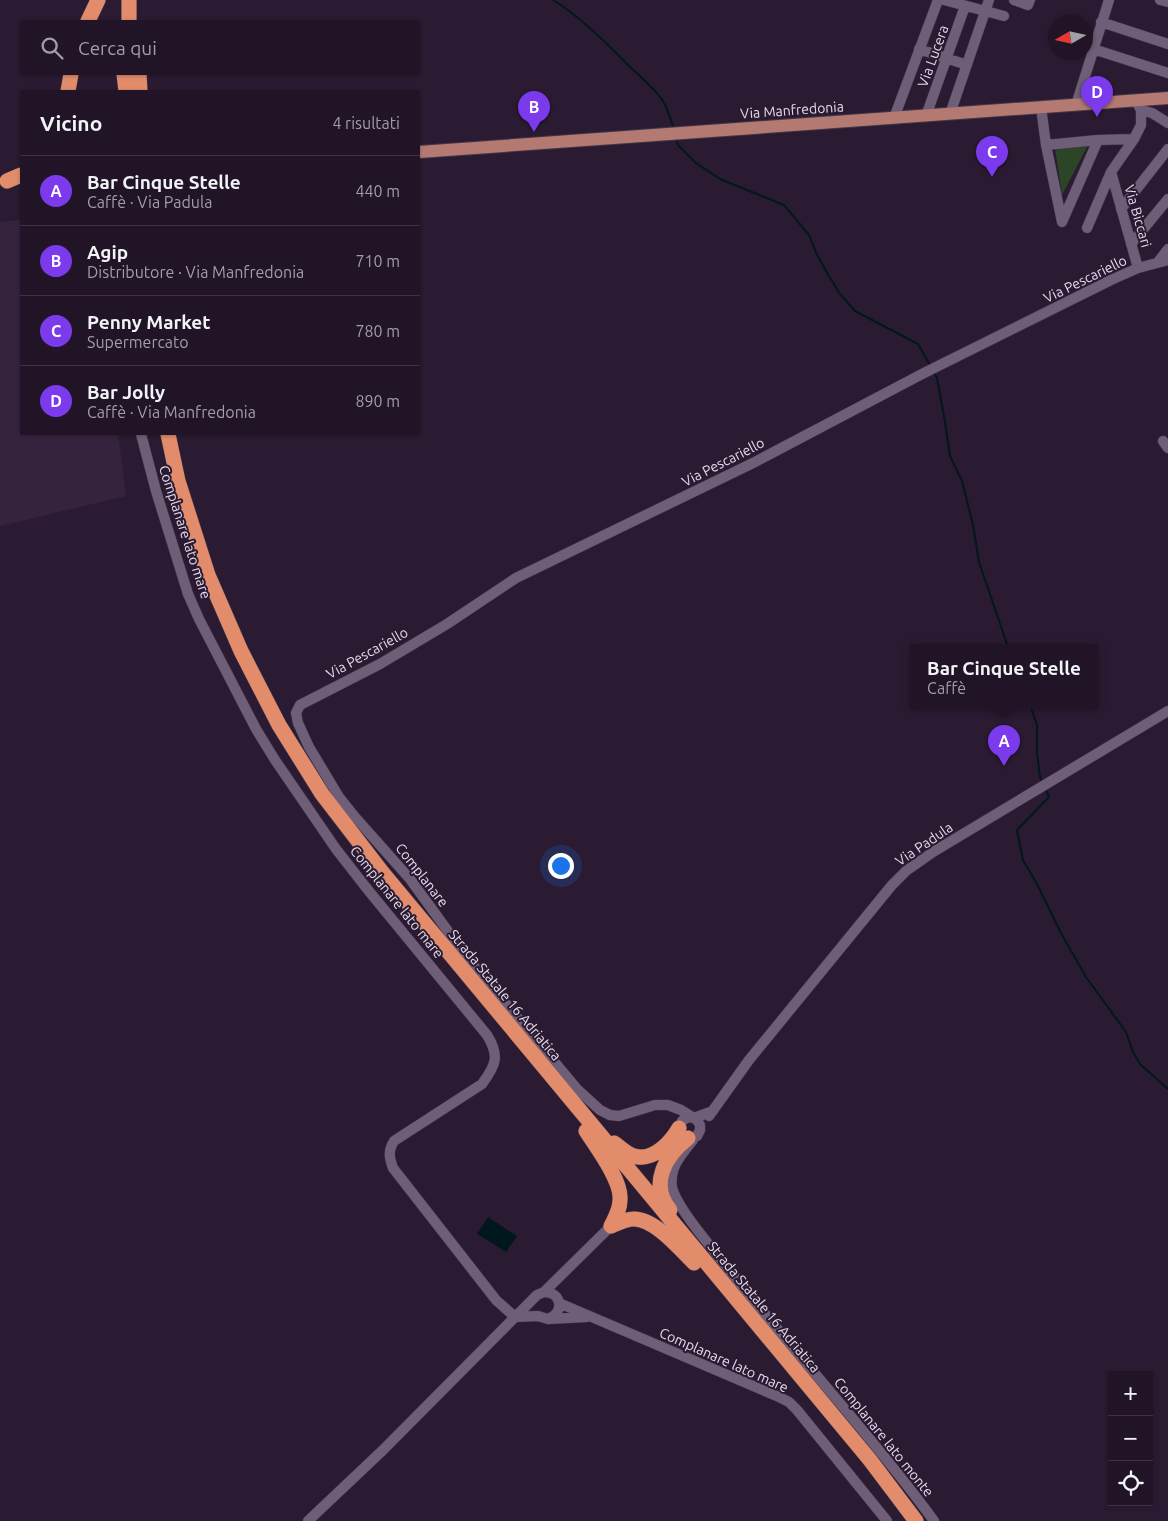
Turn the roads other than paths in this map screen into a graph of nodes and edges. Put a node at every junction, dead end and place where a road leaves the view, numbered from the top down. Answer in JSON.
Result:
{"nodes":[{"id":1,"x":98,"y":0,"type":"edge"},
{"id":2,"x":129,"y":0,"type":"edge"},
{"id":3,"x":137,"y":0,"type":"edge"},
{"id":4,"x":938,"y":0,"type":"edge"},
{"id":5,"x":944,"y":0,"type":"edge"},
{"id":6,"x":1014,"y":0,"type":"edge"},
{"id":7,"x":1109,"y":0,"type":"edge"},
{"id":8,"x":1160,"y":0,"type":"edge"},
{"id":9,"x":1029,"y":2,"type":"edge"},
{"id":10,"x":1168,"y":2,"type":"edge"},
{"id":11,"x":987,"y":5,"type":"edge"},
{"id":12,"x":965,"y":6,"type":"junction"},
{"id":13,"x":1004,"y":16,"type":"dead end"},
{"id":14,"x":88,"y":20,"type":"edge"},
{"id":15,"x":129,"y":20,"type":"edge"},
{"id":16,"x":138,"y":20,"type":"edge"},
{"id":17,"x":1101,"y":22,"type":"junction"},
{"id":18,"x":1168,"y":44,"type":"edge"},
{"id":19,"x":919,"y":49,"type":"junction"},
{"id":20,"x":1093,"y":49,"type":"joint"},
{"id":21,"x":946,"y":58,"type":"junction"},
{"id":22,"x":1090,"y":60,"type":"edge"},
{"id":23,"x":967,"y":65,"type":"junction"},
{"id":24,"x":1168,"y":73,"type":"edge"},
{"id":25,"x":124,"y":75,"type":"edge"},
{"id":26,"x":131,"y":75,"type":"edge"},
{"id":27,"x":139,"y":75,"type":"edge"},
{"id":28,"x":126,"y":90,"type":"edge"},
{"id":29,"x":132,"y":90,"type":"edge"},
{"id":30,"x":140,"y":90,"type":"edge"},
{"id":31,"x":1168,"y":98,"type":"edge"},
{"id":32,"x":1076,"y":105,"type":"junction"},
{"id":33,"x":1139,"y":105,"type":"junction"},
{"id":34,"x":1041,"y":107,"type":"junction"},
{"id":35,"x":950,"y":114,"type":"junction"},
{"id":36,"x":926,"y":116,"type":"junction"},
{"id":37,"x":894,"y":118,"type":"junction"},
{"id":38,"x":1168,"y":123,"type":"edge"},
{"id":39,"x":1134,"y":139,"type":"junction"},
{"id":40,"x":1098,"y":140,"type":"junction"},
{"id":41,"x":1046,"y":145,"type":"junction"},
{"id":42,"x":1168,"y":149,"type":"edge"},
{"id":43,"x":420,"y":152,"type":"edge"},
{"id":44,"x":1111,"y":172,"type":"junction"},
{"id":45,"x":1168,"y":199,"type":"edge"},
{"id":46,"x":1121,"y":209,"type":"junction"},
{"id":47,"x":1087,"y":228,"type":"dead end"},
{"id":48,"x":1131,"y":244,"type":"junction"},
{"id":49,"x":1168,"y":249,"type":"edge"},
{"id":50,"x":1163,"y":261,"type":"edge"},
{"id":51,"x":1138,"y":268,"type":"junction"},
{"id":52,"x":141,"y":435,"type":"edge"},
{"id":53,"x":159,"y":435,"type":"edge"},
{"id":54,"x":168,"y":435,"type":"edge"},
{"id":55,"x":300,"y":705,"type":"joint"},
{"id":56,"x":1168,"y":711,"type":"edge"},
{"id":57,"x":668,"y":1105,"type":"junction"},
{"id":58,"x":713,"y":1111,"type":"junction"},
{"id":59,"x":694,"y":1118,"type":"junction"},
{"id":60,"x":590,"y":1129,"type":"junction"},
{"id":61,"x":688,"y":1135,"type":"junction"},
{"id":62,"x":611,"y":1226,"type":"junction"},
{"id":63,"x":698,"y":1260,"type":"junction"},
{"id":64,"x":548,"y":1297,"type":"junction"},
{"id":65,"x":543,"y":1317,"type":"junction"},
{"id":66,"x":590,"y":1317,"type":"junction"},
{"id":67,"x":515,"y":1318,"type":"junction"},
{"id":68,"x":308,"y":1521,"type":"edge"},
{"id":69,"x":887,"y":1521,"type":"edge"},
{"id":70,"x":904,"y":1521,"type":"edge"},
{"id":71,"x":916,"y":1521,"type":"edge"},
{"id":72,"x":934,"y":1521,"type":"edge"}],
"edges":[{"from":1,"to":14,"type":"highway"},
{"from":2,"to":15,"type":"highway"},
{"from":3,"to":16,"type":"highway"},
{"from":4,"to":19,"type":"street"},
{"from":5,"to":12,"type":"street"},
{"from":6,"to":9,"type":"street"},
{"from":7,"to":17,"type":"street"},
{"from":8,"to":10,"type":"street"},
{"from":11,"to":12,"type":"street"},
{"from":11,"to":13,"type":"street"},
{"from":11,"to":23,"type":"street"},
{"from":12,"to":21,"type":"street","name":"Via Lucera"},
{"from":17,"to":18,"type":"street"},
{"from":17,"to":20,"type":"street"},
{"from":19,"to":21,"type":"street"},
{"from":19,"to":37,"type":"street"},
{"from":20,"to":24,"type":"street"},
{"from":21,"to":23,"type":"street"},
{"from":21,"to":36,"type":"street","name":"Via Lucera"},
{"from":22,"to":32,"type":"street"},
{"from":23,"to":35,"type":"street"},
{"from":25,"to":28,"type":"highway"},
{"from":26,"to":29,"type":"highway"},
{"from":27,"to":30,"type":"highway"},
{"from":31,"to":33,"type":"main road","name":"Via Manfredonia"},
{"from":32,"to":33,"type":"main road","name":"Via Manfredonia"},
{"from":32,"to":34,"type":"main road","name":"Via Manfredonia"},
{"from":33,"to":38,"type":"street"},
{"from":33,"to":39,"type":"street","name":"Via Biccari"},
{"from":34,"to":35,"type":"main road","name":"Via Manfredonia"},
{"from":34,"to":41,"type":"street"},
{"from":35,"to":36,"type":"main road","name":"Via Manfredonia"},
{"from":36,"to":37,"type":"main road","name":"Via Manfredonia"},
{"from":37,"to":43,"type":"main road","name":"Via Manfredonia"},
{"from":39,"to":40,"type":"street"},
{"from":39,"to":44,"type":"street","name":"Via Biccari"},
{"from":40,"to":41,"type":"street"},
{"from":40,"to":41,"type":"street"},
{"from":42,"to":46,"type":"street"},
{"from":44,"to":46,"type":"street","name":"Via Biccari"},
{"from":44,"to":47,"type":"street","name":"Via Biccari"},
{"from":45,"to":48,"type":"street"},
{"from":46,"to":48,"type":"street","name":"Via Biccari"},
{"from":48,"to":51,"type":"street","name":"Via Biccari"},
{"from":49,"to":50,"type":"street"},
{"from":50,"to":51,"type":"street","name":"Via Pescariello"},
{"from":51,"to":55,"type":"street","name":"Via Pescariello"},
{"from":52,"to":67,"type":"street","name":"Complanare lato mare"},
{"from":53,"to":60,"type":"highway","name":"Strada Statale 16 Adriatica"},
{"from":54,"to":60,"type":"highway","name":"Strada Statale 16 Adriatica"},
{"from":55,"to":57,"type":"street","name":"Complanare"},
{"from":56,"to":58,"type":"street","name":"Via Padula"},
{"from":57,"to":59,"type":"street"},
{"from":57,"to":61,"type":"street"},
{"from":58,"to":59,"type":"street"},
{"from":58,"to":61,"type":"street","name":"Via Padula"},
{"from":59,"to":61,"type":"street"},
{"from":59,"to":61,"type":"street"},
{"from":60,"to":61,"type":"highway"},
{"from":60,"to":62,"type":"highway"},
{"from":60,"to":63,"type":"highway","name":"Strada Statale 16 Adriatica"},
{"from":61,"to":63,"type":"highway"},
{"from":61,"to":72,"type":"street","name":"Complanare lato monte"},
{"from":62,"to":63,"type":"highway"},
{"from":62,"to":64,"type":"street"},
{"from":63,"to":70,"type":"highway","name":"Strada Statale 16 Adriatica"},
{"from":63,"to":71,"type":"highway","name":"Strada Statale 16 Adriatica"},
{"from":64,"to":65,"type":"street"},
{"from":64,"to":65,"type":"street"},
{"from":64,"to":66,"type":"street","name":"Complanare lato mare"},
{"from":64,"to":67,"type":"street"},
{"from":65,"to":66,"type":"street","name":"Complanare lato mare"},
{"from":65,"to":67,"type":"street","name":"Complanare lato mare"},
{"from":66,"to":69,"type":"street","name":"Complanare lato mare"},
{"from":67,"to":68,"type":"street"}]}
